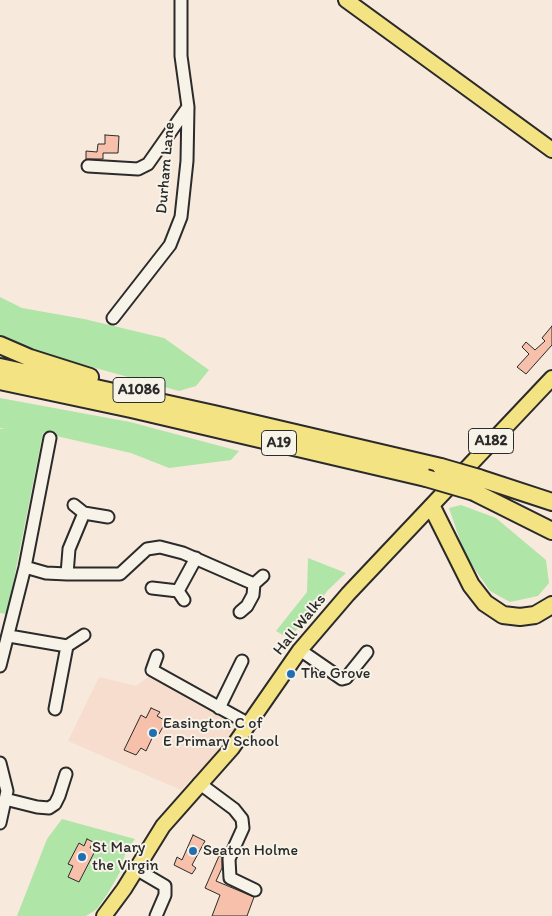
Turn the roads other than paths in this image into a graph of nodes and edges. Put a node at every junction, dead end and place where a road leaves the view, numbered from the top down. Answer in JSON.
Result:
{"nodes":[{"id":1,"x":180,"y":0,"type":"edge"},
{"id":2,"x":346,"y":0,"type":"edge"},
{"id":3,"x":188,"y":106,"type":"junction"},
{"id":4,"x":552,"y":150,"type":"edge"},
{"id":5,"x":88,"y":166,"type":"dead end"},
{"id":6,"x":112,"y":318,"type":"dead end"},
{"id":7,"x":0,"y":345,"type":"edge"},
{"id":8,"x":0,"y":367,"type":"edge"},
{"id":9,"x":552,"y":378,"type":"edge"},
{"id":10,"x":0,"y":382,"type":"edge"},
{"id":11,"x":0,"y":388,"type":"edge"},
{"id":12,"x":131,"y":409,"type":"junction"},
{"id":13,"x":214,"y":414,"type":"junction"},
{"id":14,"x":50,"y":438,"type":"dead end"},
{"id":15,"x":477,"y":485,"type":"junction"},
{"id":16,"x":552,"y":497,"type":"edge"},
{"id":17,"x":552,"y":502,"type":"edge"},
{"id":18,"x":74,"y":505,"type":"dead end"},
{"id":19,"x":432,"y":507,"type":"junction"},
{"id":20,"x":84,"y":513,"type":"junction"},
{"id":21,"x":552,"y":516,"type":"edge"},
{"id":22,"x":108,"y":517,"type":"dead end"},
{"id":23,"x":552,"y":531,"type":"edge"},
{"id":24,"x":196,"y":558,"type":"junction"},
{"id":25,"x":25,"y":567,"type":"junction"},
{"id":26,"x":67,"y":574,"type":"junction"},
{"id":27,"x":263,"y":576,"type":"dead end"},
{"id":28,"x":254,"y":584,"type":"junction"},
{"id":29,"x":152,"y":588,"type":"dead end"},
{"id":30,"x":552,"y":605,"type":"edge"},
{"id":31,"x":240,"y":612,"type":"dead end"},
{"id":32,"x":84,"y":635,"type":"dead end"},
{"id":33,"x":9,"y":636,"type":"junction"},
{"id":34,"x":67,"y":646,"type":"junction"},
{"id":35,"x":300,"y":650,"type":"junction"},
{"id":36,"x":367,"y":652,"type":"dead end"},
{"id":37,"x":157,"y":656,"type":"dead end"},
{"id":38,"x":242,"y":661,"type":"dead end"},
{"id":39,"x":141,"y":665,"type":"dead end"},
{"id":40,"x":0,"y":666,"type":"edge"},
{"id":41,"x":152,"y":670,"type":"junction"},
{"id":42,"x":219,"y":708,"type":"junction"},
{"id":43,"x":56,"y":709,"type":"dead end"},
{"id":44,"x":249,"y":724,"type":"junction"},
{"id":45,"x":0,"y":763,"type":"edge"},
{"id":46,"x":66,"y":774,"type":"dead end"},
{"id":47,"x":200,"y":783,"type":"junction"},
{"id":48,"x":5,"y":798,"type":"junction"},
{"id":49,"x":0,"y":823,"type":"edge"},
{"id":50,"x":136,"y":868,"type":"junction"},
{"id":51,"x":255,"y":890,"type":"dead end"},
{"id":52,"x":104,"y":916,"type":"edge"},
{"id":53,"x":156,"y":916,"type":"edge"}],
"edges":[{"from":1,"to":3,"type":"street","name":"Durham Lane"},
{"from":2,"to":4,"type":"main road"},
{"from":3,"to":5,"type":"street"},
{"from":3,"to":6,"type":"street","name":"Durham Lane"},
{"from":7,"to":13,"type":"highway","number":"A1086"},
{"from":8,"to":13,"type":"highway","number":"A19"},
{"from":9,"to":19,"type":"main road","name":"Hall Walks","number":"A182"},
{"from":10,"to":12,"type":"highway","number":"A19"},
{"from":11,"to":12,"type":"highway","number":"A1086"},
{"from":12,"to":15,"type":"highway","number":"A19","bridge":true},
{"from":13,"to":15,"type":"highway","number":"A19","bridge":true},
{"from":14,"to":25,"type":"street"},
{"from":15,"to":16,"type":"highway"},
{"from":15,"to":17,"type":"highway","number":"A19"},
{"from":15,"to":21,"type":"highway","number":"A19"},
{"from":15,"to":23,"type":"highway"},
{"from":18,"to":20,"type":"street"},
{"from":19,"to":30,"type":"highway"},
{"from":19,"to":35,"type":"main road","name":"Hall Walks"},
{"from":20,"to":22,"type":"street"},
{"from":20,"to":26,"type":"street"},
{"from":24,"to":26,"type":"street"},
{"from":24,"to":28,"type":"street"},
{"from":24,"to":29,"type":"street"},
{"from":25,"to":26,"type":"street"},
{"from":25,"to":33,"type":"street"},
{"from":27,"to":28,"type":"street"},
{"from":28,"to":31,"type":"street"},
{"from":32,"to":34,"type":"street"},
{"from":33,"to":34,"type":"street"},
{"from":33,"to":40,"type":"street"},
{"from":34,"to":43,"type":"street"},
{"from":35,"to":36,"type":"street"},
{"from":35,"to":44,"type":"main road","name":"Hall Walks"},
{"from":37,"to":41,"type":"street"},
{"from":38,"to":42,"type":"street"},
{"from":39,"to":41,"type":"street"},
{"from":41,"to":42,"type":"street"},
{"from":42,"to":44,"type":"street"},
{"from":44,"to":47,"type":"main road","name":"Hall Walks"},
{"from":45,"to":48,"type":"street"},
{"from":46,"to":48,"type":"street"},
{"from":47,"to":50,"type":"main road","name":"Hall Walks"},
{"from":47,"to":51,"type":"street"},
{"from":48,"to":49,"type":"street"},
{"from":50,"to":52,"type":"main road","name":"Hall Walks"},
{"from":50,"to":53,"type":"street"}]}
